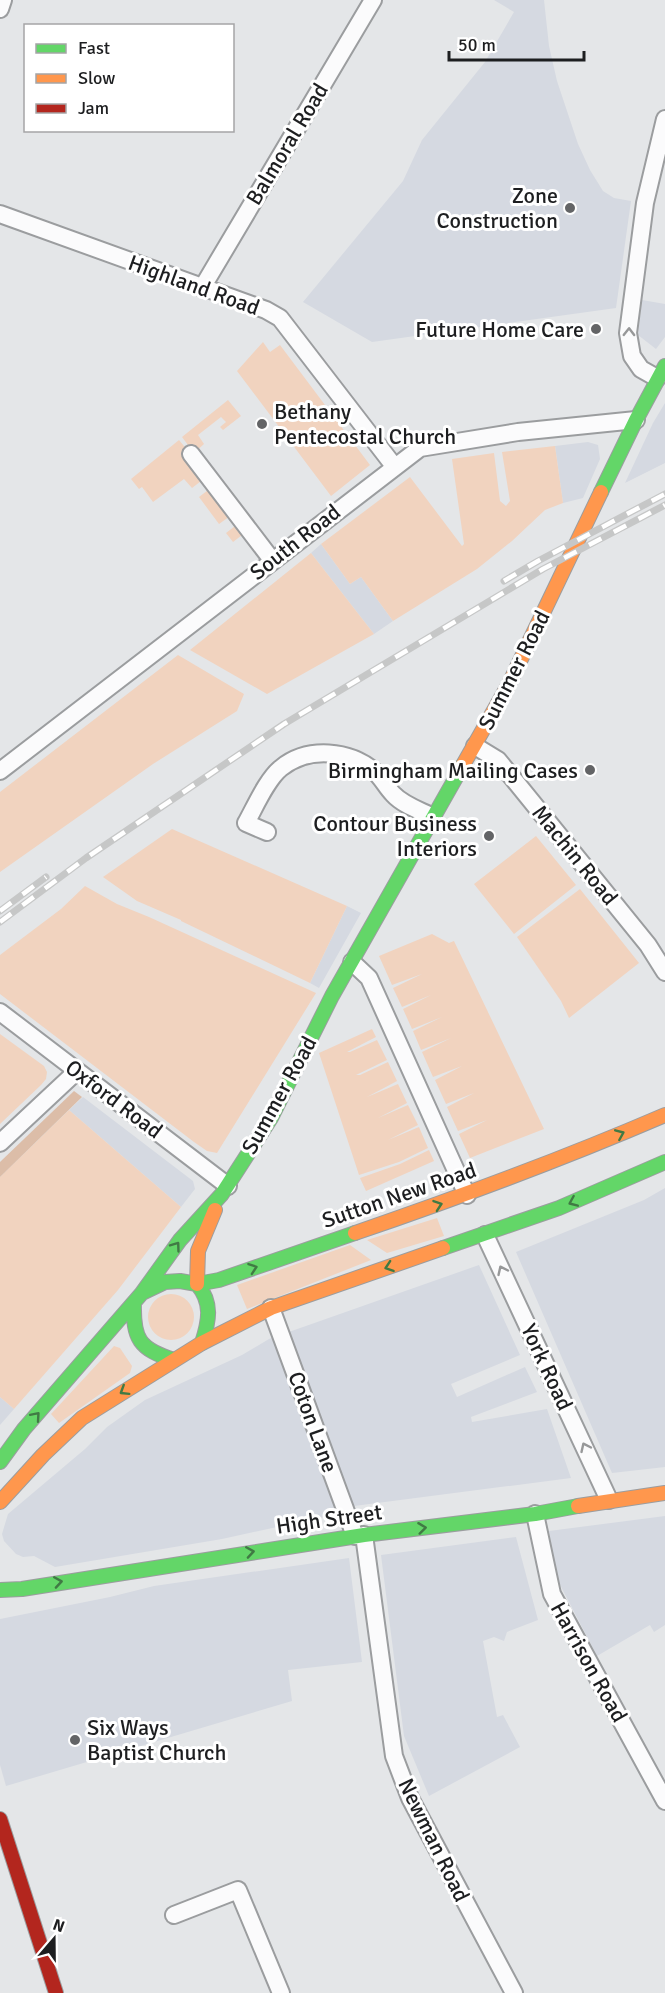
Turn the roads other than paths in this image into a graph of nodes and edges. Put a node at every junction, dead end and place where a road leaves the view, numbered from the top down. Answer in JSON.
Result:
{"nodes":[{"id":1,"x":3,"y":0,"type":"edge"},
{"id":2,"x":373,"y":0,"type":"edge"},
{"id":3,"x":0,"y":9,"type":"edge"},
{"id":4,"x":665,"y":119,"type":"edge"},
{"id":5,"x":0,"y":214,"type":"edge"},
{"id":6,"x":202,"y":288,"type":"junction"},
{"id":7,"x":661,"y":372,"type":"edge"},
{"id":8,"x":636,"y":420,"type":"junction"},
{"id":9,"x":191,"y":454,"type":"dead end"},
{"id":10,"x":394,"y":466,"type":"junction"},
{"id":11,"x":272,"y":560,"type":"junction"},
{"id":12,"x":475,"y":746,"type":"junction"},
{"id":13,"x":0,"y":771,"type":"edge"},
{"id":14,"x":433,"y":817,"type":"junction"},
{"id":15,"x":267,"y":832,"type":"dead end"},
{"id":16,"x":352,"y":962,"type":"junction"},
{"id":17,"x":665,"y":972,"type":"edge"},
{"id":18,"x":0,"y":1012,"type":"edge"},
{"id":19,"x":77,"y":1071,"type":"junction"},
{"id":20,"x":665,"y":1115,"type":"edge"},
{"id":21,"x":0,"y":1143,"type":"edge"},
{"id":22,"x":665,"y":1162,"type":"edge"},
{"id":23,"x":225,"y":1190,"type":"junction"},
{"id":24,"x":467,"y":1195,"type":"junction"},
{"id":25,"x":485,"y":1235,"type":"junction"},
{"id":26,"x":197,"y":1284,"type":"junction"},
{"id":27,"x":138,"y":1298,"type":"junction"},
{"id":28,"x":271,"y":1308,"type":"junction"},
{"id":29,"x":202,"y":1343,"type":"junction"},
{"id":30,"x":174,"y":1360,"type":"junction"},
{"id":31,"x":0,"y":1462,"type":"edge"},
{"id":32,"x":665,"y":1493,"type":"edge"},
{"id":33,"x":609,"y":1500,"type":"junction"},
{"id":34,"x":0,"y":1502,"type":"edge"},
{"id":35,"x":535,"y":1514,"type":"junction"},
{"id":36,"x":359,"y":1536,"type":"junction"},
{"id":37,"x":0,"y":1590,"type":"edge"},
{"id":38,"x":665,"y":1801,"type":"edge"},
{"id":39,"x":0,"y":1819,"type":"edge"},
{"id":40,"x":174,"y":1915,"type":"dead end"},
{"id":41,"x":56,"y":1993,"type":"edge"},
{"id":42,"x":281,"y":1993,"type":"edge"},
{"id":43,"x":514,"y":1993,"type":"edge"}],
"edges":[{"from":1,"to":3,"type":"street"},
{"from":2,"to":6,"type":"street","name":"Balmoral Road"},
{"from":7,"to":4,"type":"street","name":"Summer Road","one_way":true},
{"from":5,"to":6,"type":"street","name":"Highland Road"},
{"from":6,"to":10,"type":"street","name":"Highland Road"},
{"from":7,"to":8,"type":"main road","name":"Summer Road"},
{"from":8,"to":10,"type":"street","name":"South Road"},
{"from":8,"to":12,"type":"main road","name":"Summer Road"},
{"from":9,"to":11,"type":"street"},
{"from":10,"to":11,"type":"street","name":"South Road"},
{"from":11,"to":13,"type":"street","name":"South Road"},
{"from":12,"to":14,"type":"main road","name":"Summer Road"},
{"from":12,"to":17,"type":"street","name":"Machin Road"},
{"from":14,"to":15,"type":"street"},
{"from":14,"to":16,"type":"main road","name":"Summer Road"},
{"from":16,"to":23,"type":"main road","name":"Summer Road"},
{"from":16,"to":24,"type":"street"},
{"from":18,"to":19,"type":"street","name":"Oxford Road"},
{"from":19,"to":21,"type":"street"},
{"from":19,"to":23,"type":"street","name":"Oxford Road"},
{"from":24,"to":20,"type":"main road","name":"Sutton New Road","one_way":true},
{"from":22,"to":25,"type":"main road","one_way":true},
{"from":23,"to":26,"type":"main road","name":"Summer Road"},
{"from":27,"to":23,"type":"main road","name":"Summer Road","one_way":true},
{"from":26,"to":24,"type":"main road","name":"Sutton New Road","one_way":true},
{"from":25,"to":28,"type":"main road","one_way":true},
{"from":33,"to":25,"type":"street","name":"York Road","one_way":true},
{"from":26,"to":27,"type":"main road","name":"Sutton New Road"},
{"from":26,"to":29,"type":"main road"},
{"from":27,"to":30,"type":"main road"},
{"from":31,"to":27,"type":"main road","name":"Summer Road","one_way":true},
{"from":28,"to":29,"type":"main road"},
{"from":28,"to":36,"type":"street","name":"Coton Lane"},
{"from":29,"to":30,"type":"main road"},
{"from":30,"to":34,"type":"main road","one_way":true},
{"from":32,"to":33,"type":"main road","name":"High Street"},
{"from":33,"to":35,"type":"main road","name":"High Street"},
{"from":36,"to":35,"type":"main road","name":"High Street","one_way":true},
{"from":35,"to":38,"type":"street","name":"Harrison Road"},
{"from":37,"to":36,"type":"main road","name":"High Street","one_way":true},
{"from":36,"to":43,"type":"street","name":"Newman Road"},
{"from":39,"to":41,"type":"main road"},
{"from":40,"to":42,"type":"street"}]}
